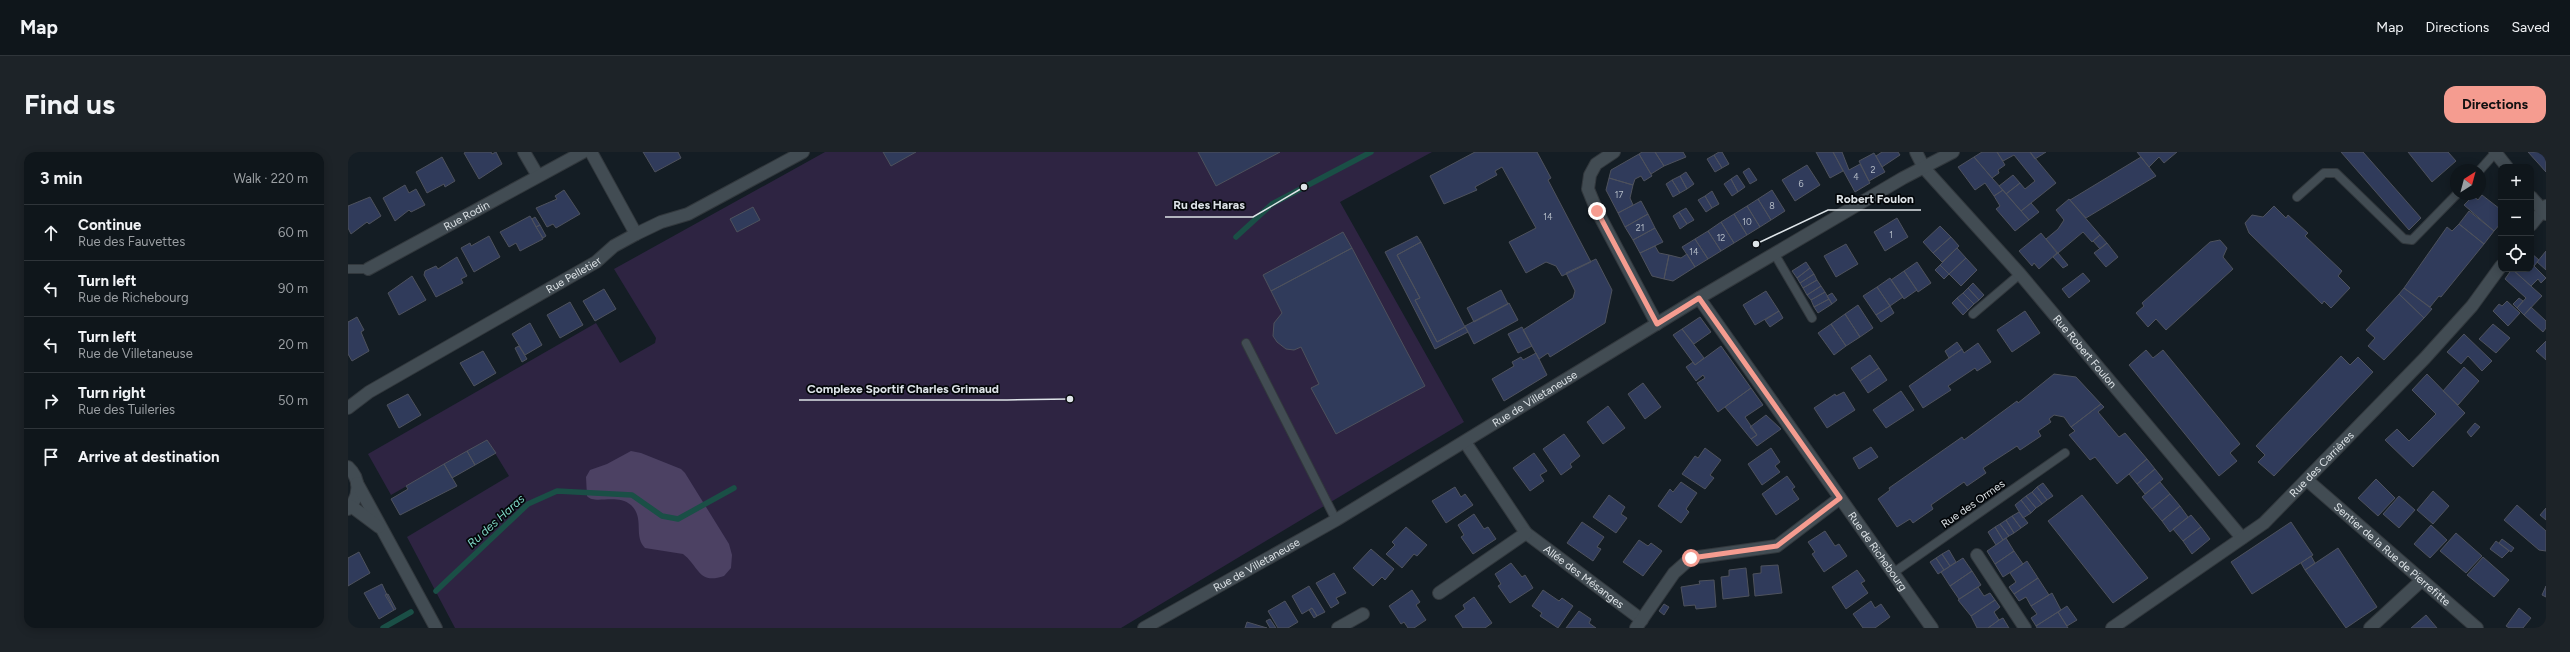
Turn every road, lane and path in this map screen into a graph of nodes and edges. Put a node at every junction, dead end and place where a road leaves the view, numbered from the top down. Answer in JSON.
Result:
{"nodes":[{"id":1,"x":524,"y":152,"type":"edge"},
{"id":2,"x":583,"y":152,"type":"edge"},
{"id":3,"x":591,"y":152,"type":"edge"},
{"id":4,"x":803,"y":152,"type":"edge"},
{"id":5,"x":1614,"y":152,"type":"edge"},
{"id":6,"x":1916,"y":152,"type":"edge"},
{"id":7,"x":1953,"y":152,"type":"edge"},
{"id":8,"x":2495,"y":152,"type":"edge"},
{"id":9,"x":2485,"y":164,"type":"edge"},
{"id":10,"x":2505,"y":164,"type":"edge"},
{"id":11,"x":1924,"y":168,"type":"junction"},
{"id":12,"x":538,"y":176,"type":"junction"},
{"id":13,"x":2297,"y":197,"type":"dead end"},
{"id":14,"x":2451,"y":200,"type":"edge"},
{"id":15,"x":2534,"y":200,"type":"edge"},
{"id":16,"x":2545,"y":210,"type":"edge"},
{"id":17,"x":2534,"y":222,"type":"edge"},
{"id":18,"x":636,"y":234,"type":"junction"},
{"id":19,"x":1774,"y":253,"type":"junction"},
{"id":20,"x":348,"y":269,"type":"edge"},
{"id":21,"x":368,"y":269,"type":"joint"},
{"id":22,"x":2498,"y":270,"type":"edge"},
{"id":23,"x":2020,"y":274,"type":"junction"},
{"id":24,"x":1699,"y":298,"type":"junction"},
{"id":25,"x":1973,"y":314,"type":"dead end"},
{"id":26,"x":1812,"y":318,"type":"dead end"},
{"id":27,"x":1657,"y":324,"type":"junction"},
{"id":28,"x":1246,"y":343,"type":"dead end"},
{"id":29,"x":348,"y":408,"type":"edge"},
{"id":30,"x":1465,"y":442,"type":"junction"},
{"id":31,"x":2065,"y":453,"type":"dead end"},
{"id":32,"x":349,"y":467,"type":"edge"},
{"id":33,"x":2307,"y":480,"type":"junction"},
{"id":34,"x":357,"y":483,"type":"junction"},
{"id":35,"x":1840,"y":498,"type":"junction"},
{"id":36,"x":350,"y":508,"type":"edge"},
{"id":37,"x":1336,"y":520,"type":"junction"},
{"id":38,"x":383,"y":530,"type":"junction"},
{"id":39,"x":1526,"y":533,"type":"junction"},
{"id":40,"x":2242,"y":538,"type":"junction"},
{"id":41,"x":1977,"y":555,"type":"dead end"},
{"id":42,"x":1893,"y":573,"type":"junction"},
{"id":43,"x":2421,"y":581,"type":"junction"},
{"id":44,"x":1439,"y":593,"type":"dead end"},
{"id":45,"x":1363,"y":614,"type":"dead end"},
{"id":46,"x":1639,"y":624,"type":"edge"},
{"id":47,"x":436,"y":628,"type":"edge"},
{"id":48,"x":1144,"y":628,"type":"edge"},
{"id":49,"x":1338,"y":628,"type":"edge"},
{"id":50,"x":1932,"y":628,"type":"edge"},
{"id":51,"x":2025,"y":628,"type":"edge"},
{"id":52,"x":2112,"y":628,"type":"edge"},
{"id":53,"x":2370,"y":628,"type":"edge"},
{"id":54,"x":2477,"y":628,"type":"edge"}],
"edges":[{"from":1,"to":12,"type":"street"},
{"from":2,"to":12,"type":"street","name":"Rue Rodin"},
{"from":3,"to":18,"type":"street"},
{"from":4,"to":18,"type":"street","name":"Rue Pelletier"},
{"from":5,"to":27,"type":"street"},
{"from":6,"to":11,"type":"street","name":"Rue Robert Foulon"},
{"from":7,"to":11,"type":"street","name":"Rue de Villetaneuse"},
{"from":8,"to":9,"type":"lane"},
{"from":8,"to":10,"type":"street"},
{"from":11,"to":19,"type":"street","name":"Rue de Villetaneuse"},
{"from":11,"to":23,"type":"street","name":"Rue Robert Foulon"},
{"from":12,"to":21,"type":"street","name":"Rue Rodin"},
{"from":13,"to":14,"type":"lane"},
{"from":15,"to":16,"type":"street"},
{"from":16,"to":17,"type":"street"},
{"from":18,"to":29,"type":"street","name":"Rue Pelletier"},
{"from":19,"to":24,"type":"street","name":"Rue de Villetaneuse"},
{"from":19,"to":26,"type":"lane"},
{"from":20,"to":21,"type":"lane","name":"Rue Rodin"},
{"from":22,"to":33,"type":"street","name":"Rue des Carrières"},
{"from":23,"to":25,"type":"lane"},
{"from":23,"to":40,"type":"street","name":"Rue Robert Foulon"},
{"from":24,"to":27,"type":"street","name":"Rue de Villetaneuse"},
{"from":24,"to":35,"type":"street","name":"Rue de Richebourg"},
{"from":27,"to":30,"type":"street","name":"Rue de Villetaneuse"},
{"from":28,"to":37,"type":"lane"},
{"from":30,"to":37,"type":"street","name":"Rue de Villetaneuse"},
{"from":30,"to":39,"type":"street","name":"Allée des Mésanges"},
{"from":31,"to":42,"type":"lane","name":"Rue des Ormes"},
{"from":32,"to":34,"type":"street"},
{"from":33,"to":40,"type":"street","name":"Rue des Carrières"},
{"from":33,"to":43,"type":"street","name":"Sentier de la Rue de Pierrefitte"},
{"from":34,"to":36,"type":"street"},
{"from":34,"to":38,"type":"street"},
{"from":35,"to":42,"type":"street","name":"Rue de Richebourg"},
{"from":35,"to":46,"type":"street"},
{"from":36,"to":38,"type":"street"},
{"from":37,"to":48,"type":"street","name":"Rue de Villetaneuse"},
{"from":38,"to":47,"type":"street"},
{"from":39,"to":44,"type":"street"},
{"from":39,"to":46,"type":"street","name":"Allée des Mésanges"},
{"from":40,"to":52,"type":"street","name":"Rue des Carrières"},
{"from":41,"to":51,"type":"street"},
{"from":42,"to":50,"type":"street","name":"Rue de Richebourg"},
{"from":43,"to":53,"type":"street"},
{"from":43,"to":54,"type":"street","name":"Sentier de la Rue de Pierrefitte"},
{"from":45,"to":49,"type":"street"}]}
